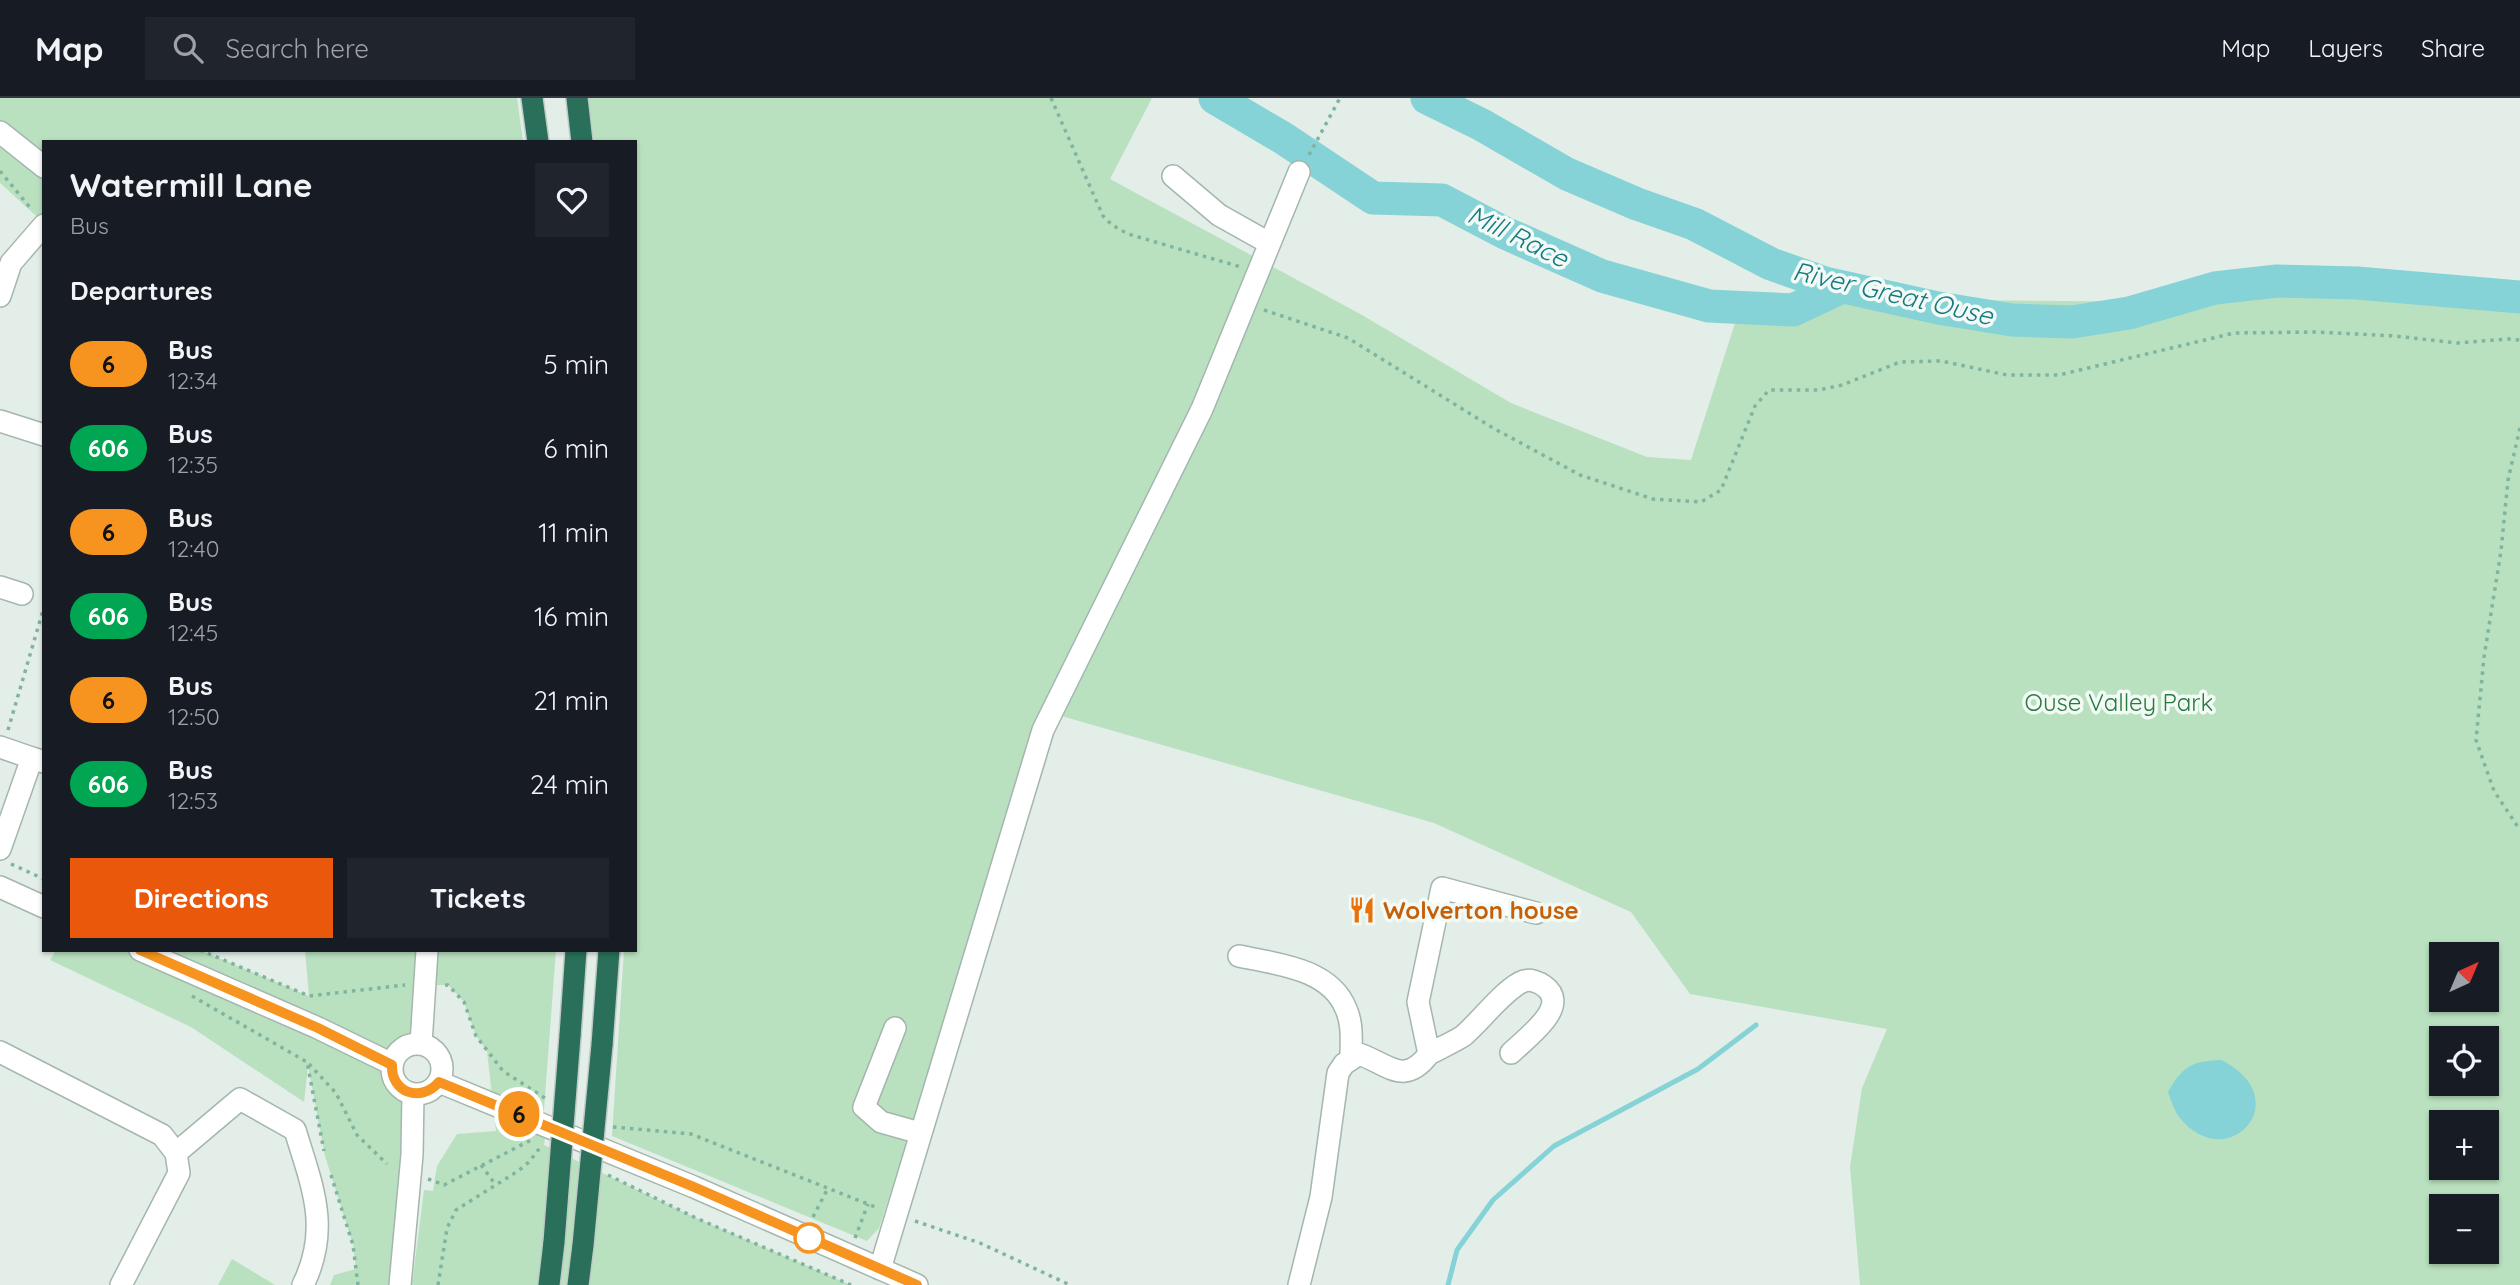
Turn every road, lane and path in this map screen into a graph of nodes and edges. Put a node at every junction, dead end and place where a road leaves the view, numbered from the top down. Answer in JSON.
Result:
{"nodes":[{"id":1,"x":532,"y":98,"type":"edge"},
{"id":2,"x":577,"y":98,"type":"edge"},
{"id":3,"x":1051,"y":98,"type":"edge"},
{"id":4,"x":1340,"y":98,"type":"edge"},
{"id":5,"x":0,"y":132,"type":"edge"},
{"id":6,"x":537,"y":140,"type":"edge"},
{"id":7,"x":582,"y":140,"type":"edge"},
{"id":8,"x":42,"y":165,"type":"edge"},
{"id":9,"x":0,"y":171,"type":"edge"},
{"id":10,"x":1299,"y":172,"type":"joint"},
{"id":11,"x":1173,"y":176,"type":"dead end"},
{"id":12,"x":38,"y":218,"type":"edge"},
{"id":13,"x":1269,"y":243,"type":"junction"},
{"id":14,"x":1258,"y":272,"type":"junction"},
{"id":15,"x":0,"y":296,"type":"edge"},
{"id":16,"x":1246,"y":303,"type":"junction"},
{"id":17,"x":2518,"y":340,"type":"edge"},
{"id":18,"x":0,"y":421,"type":"edge"},
{"id":19,"x":2520,"y":428,"type":"edge"},
{"id":20,"x":42,"y":434,"type":"edge"},
{"id":21,"x":0,"y":587,"type":"edge"},
{"id":22,"x":22,"y":594,"type":"dead end"},
{"id":23,"x":42,"y":614,"type":"edge"},
{"id":24,"x":1,"y":748,"type":"edge"},
{"id":25,"x":38,"y":760,"type":"edge"},
{"id":26,"x":2520,"y":830,"type":"edge"},
{"id":27,"x":0,"y":849,"type":"edge"},
{"id":28,"x":0,"y":859,"type":"edge"},
{"id":29,"x":42,"y":878,"type":"edge"},
{"id":30,"x":0,"y":887,"type":"edge"},
{"id":31,"x":42,"y":906,"type":"edge"},
{"id":32,"x":1536,"y":913,"type":"dead end"},
{"id":33,"x":145,"y":952,"type":"edge"},
{"id":34,"x":205,"y":952,"type":"edge"},
{"id":35,"x":427,"y":952,"type":"edge"},
{"id":36,"x":576,"y":952,"type":"edge"},
{"id":37,"x":609,"y":952,"type":"edge"},
{"id":38,"x":1239,"y":956,"type":"dead end"},
{"id":39,"x":425,"y":985,"type":"junction"},
{"id":40,"x":895,"y":1028,"type":"dead end"},
{"id":41,"x":421,"y":1044,"type":"junction"},
{"id":42,"x":0,"y":1052,"type":"edge"},
{"id":43,"x":1511,"y":1053,"type":"dead end"},
{"id":44,"x":1429,"y":1054,"type":"junction"},
{"id":45,"x":1351,"y":1057,"type":"junction"},
{"id":46,"x":307,"y":1062,"type":"dead end"},
{"id":47,"x":392,"y":1065,"type":"junction"},
{"id":48,"x":439,"y":1082,"type":"junction"},
{"id":49,"x":413,"y":1094,"type":"junction"},
{"id":50,"x":541,"y":1098,"type":"dead end"},
{"id":51,"x":613,"y":1127,"type":"dead end"},
{"id":52,"x":920,"y":1133,"type":"junction"},
{"id":53,"x":542,"y":1144,"type":"junction"},
{"id":54,"x":554,"y":1149,"type":"dead end"},
{"id":55,"x":176,"y":1153,"type":"junction"},
{"id":56,"x":387,"y":1164,"type":"dead end"},
{"id":57,"x":481,"y":1165,"type":"junction"},
{"id":58,"x":597,"y":1170,"type":"dead end"},
{"id":59,"x":428,"y":1179,"type":"dead end"},
{"id":60,"x":495,"y":1184,"type":"junction"},
{"id":61,"x":828,"y":1188,"type":"junction"},
{"id":62,"x":896,"y":1215,"type":"junction"},
{"id":63,"x":812,"y":1219,"type":"dead end"},
{"id":64,"x":880,"y":1269,"type":"junction"},
{"id":65,"x":121,"y":1285,"type":"edge"},
{"id":66,"x":303,"y":1285,"type":"edge"},
{"id":67,"x":400,"y":1285,"type":"edge"},
{"id":68,"x":438,"y":1285,"type":"edge"},
{"id":69,"x":549,"y":1285,"type":"edge"},
{"id":70,"x":578,"y":1285,"type":"edge"},
{"id":71,"x":851,"y":1285,"type":"edge"},
{"id":72,"x":918,"y":1285,"type":"edge"},
{"id":73,"x":1070,"y":1285,"type":"edge"},
{"id":74,"x":1299,"y":1285,"type":"edge"}],
"edges":[{"from":1,"to":6,"type":"highway"},
{"from":2,"to":7,"type":"highway"},
{"from":3,"to":14,"type":"path"},
{"from":4,"to":10,"type":"path"},
{"from":5,"to":8,"type":"street"},
{"from":9,"to":12,"type":"path"},
{"from":10,"to":13,"type":"street"},
{"from":11,"to":13,"type":"street"},
{"from":12,"to":15,"type":"street"},
{"from":13,"to":14,"type":"street"},
{"from":14,"to":16,"type":"street"},
{"from":16,"to":17,"type":"path"},
{"from":16,"to":52,"type":"street"},
{"from":18,"to":20,"type":"street"},
{"from":19,"to":26,"type":"path"},
{"from":21,"to":22,"type":"street"},
{"from":23,"to":24,"type":"path"},
{"from":24,"to":25,"type":"street"},
{"from":25,"to":27,"type":"street"},
{"from":28,"to":29,"type":"path"},
{"from":30,"to":31,"type":"street"},
{"from":32,"to":44,"type":"street"},
{"from":33,"to":47,"type":"street"},
{"from":34,"to":39,"type":"path"},
{"from":35,"to":39,"type":"street"},
{"from":36,"to":69,"type":"highway","bridge":true},
{"from":37,"to":70,"type":"highway","bridge":true},
{"from":38,"to":45,"type":"street"},
{"from":39,"to":41,"type":"street"},
{"from":39,"to":50,"type":"path"},
{"from":40,"to":52,"type":"street"},
{"from":41,"to":47,"type":"street"},
{"from":41,"to":48,"type":"street"},
{"from":42,"to":55,"type":"street"},
{"from":43,"to":44,"type":"street"},
{"from":44,"to":45,"type":"street"},
{"from":45,"to":74,"type":"street"},
{"from":46,"to":56,"type":"path"},
{"from":47,"to":49,"type":"street"},
{"from":48,"to":49,"type":"street"},
{"from":48,"to":64,"type":"street"},
{"from":49,"to":67,"type":"street"},
{"from":51,"to":61,"type":"path"},
{"from":52,"to":62,"type":"street"},
{"from":53,"to":54,"type":"path"},
{"from":53,"to":57,"type":"path"},
{"from":53,"to":60,"type":"path"},
{"from":55,"to":65,"type":"street"},
{"from":55,"to":66,"type":"street"},
{"from":57,"to":59,"type":"path"},
{"from":57,"to":60,"type":"path"},
{"from":58,"to":71,"type":"path"},
{"from":60,"to":68,"type":"path"},
{"from":61,"to":62,"type":"path"},
{"from":61,"to":63,"type":"path"},
{"from":62,"to":64,"type":"street"},
{"from":62,"to":73,"type":"path"},
{"from":64,"to":72,"type":"street"}]}
